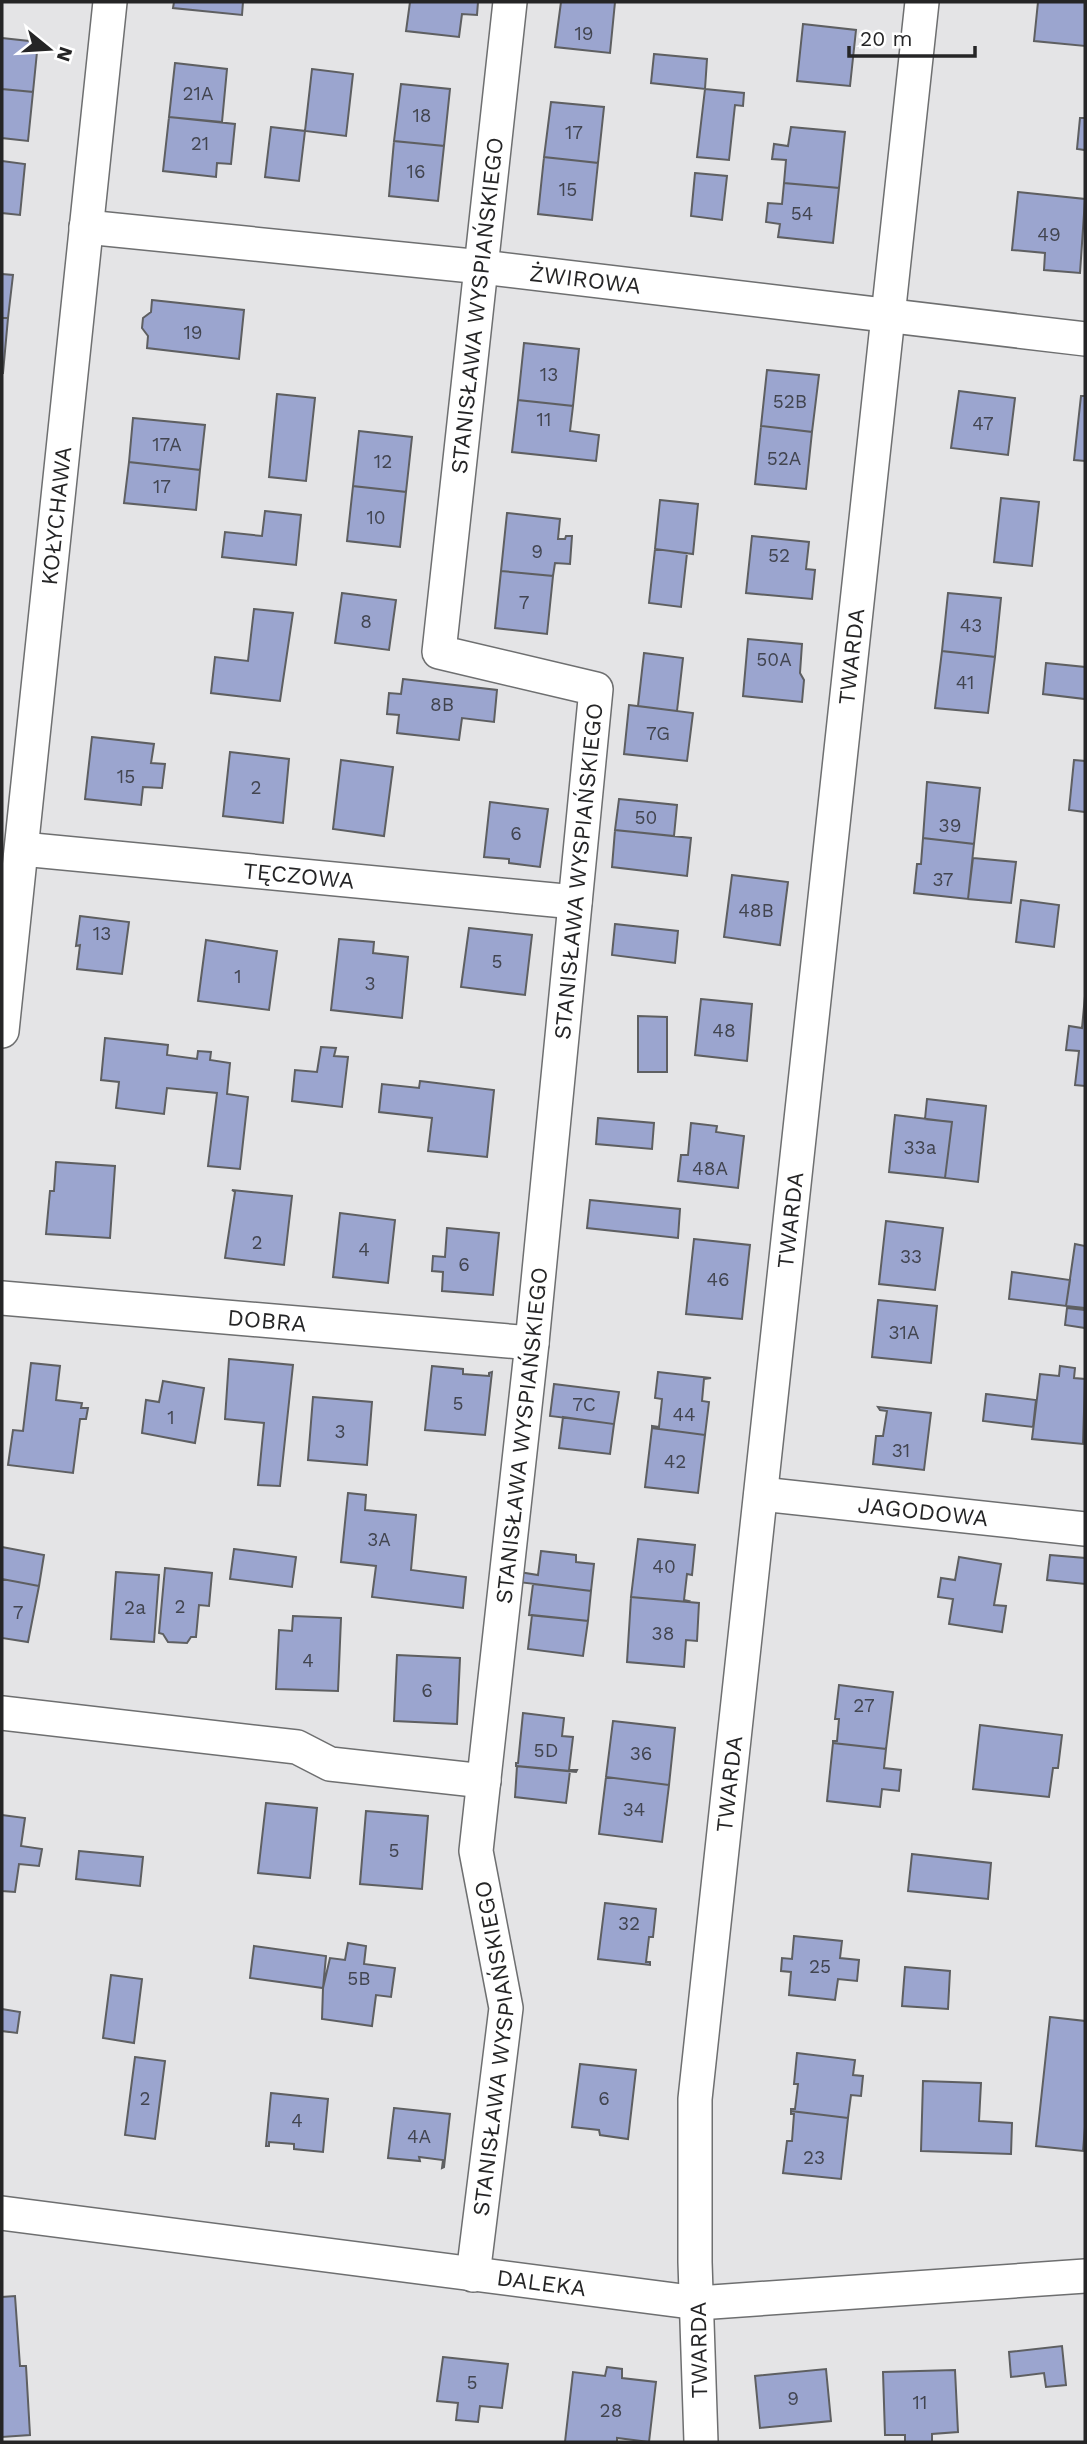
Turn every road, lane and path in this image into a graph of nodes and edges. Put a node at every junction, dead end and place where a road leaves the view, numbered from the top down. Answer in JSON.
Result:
{"nodes":[{"id":1,"x":110,"y":2,"type":"edge"},
{"id":2,"x":510,"y":2,"type":"edge"},
{"id":3,"x":922,"y":2,"type":"edge"},
{"id":4,"x":86,"y":228,"type":"junction"},
{"id":5,"x":481,"y":267,"type":"junction"},
{"id":6,"x":887,"y":316,"type":"junction"},
{"id":7,"x":1085,"y":339,"type":"edge"},
{"id":8,"x":22,"y":849,"type":"junction"},
{"id":9,"x":575,"y":902,"type":"junction"},
{"id":10,"x":2,"y":1031,"type":"edge"},
{"id":11,"x":2,"y":1298,"type":"edge"},
{"id":12,"x":532,"y":1343,"type":"junction"},
{"id":13,"x":761,"y":1494,"type":"junction"},
{"id":14,"x":1085,"y":1529,"type":"edge"},
{"id":15,"x":2,"y":1713,"type":"edge"},
{"id":16,"x":484,"y":1781,"type":"junction"},
{"id":17,"x":2,"y":2213,"type":"edge"},
{"id":18,"x":474,"y":2275,"type":"junction"},
{"id":19,"x":1085,"y":2276,"type":"edge"},
{"id":20,"x":698,"y":2303,"type":"junction"},
{"id":21,"x":701,"y":2442,"type":"edge"}],
"edges":[{"from":1,"to":4,"type":"street","name":"KOŁYCHAWA"},
{"from":2,"to":5,"type":"street","name":"STANISŁAWA WYSPIAŃSKIEGO"},
{"from":3,"to":6,"type":"street","name":"TWARDA"},
{"from":4,"to":5,"type":"street","name":"ŻWIROWA"},
{"from":4,"to":8,"type":"street","name":"KOŁYCHAWA"},
{"from":5,"to":6,"type":"street","name":"ŻWIROWA"},
{"from":5,"to":9,"type":"street","name":"STANISŁAWA WYSPIAŃSKIEGO"},
{"from":6,"to":7,"type":"street","name":"ŻWIROWA"},
{"from":6,"to":13,"type":"street","name":"TWARDA"},
{"from":8,"to":9,"type":"street","name":"TĘCZOWA"},
{"from":8,"to":10,"type":"street","name":"KOŁYCHAWA"},
{"from":9,"to":12,"type":"street","name":"STANISŁAWA WYSPIAŃSKIEGO"},
{"from":11,"to":12,"type":"street","name":"DOBRA"},
{"from":12,"to":16,"type":"street","name":"STANISŁAWA WYSPIAŃSKIEGO"},
{"from":13,"to":14,"type":"street","name":"JAGODOWA"},
{"from":13,"to":20,"type":"street","name":"TWARDA"},
{"from":15,"to":16,"type":"street"},
{"from":16,"to":18,"type":"street","name":"STANISŁAWA WYSPIAŃSKIEGO"},
{"from":17,"to":18,"type":"street","name":"DALEKA"},
{"from":18,"to":20,"type":"street","name":"DALEKA"},
{"from":19,"to":20,"type":"street","name":"DALEKA"},
{"from":20,"to":21,"type":"street","name":"TWARDA"}]}
